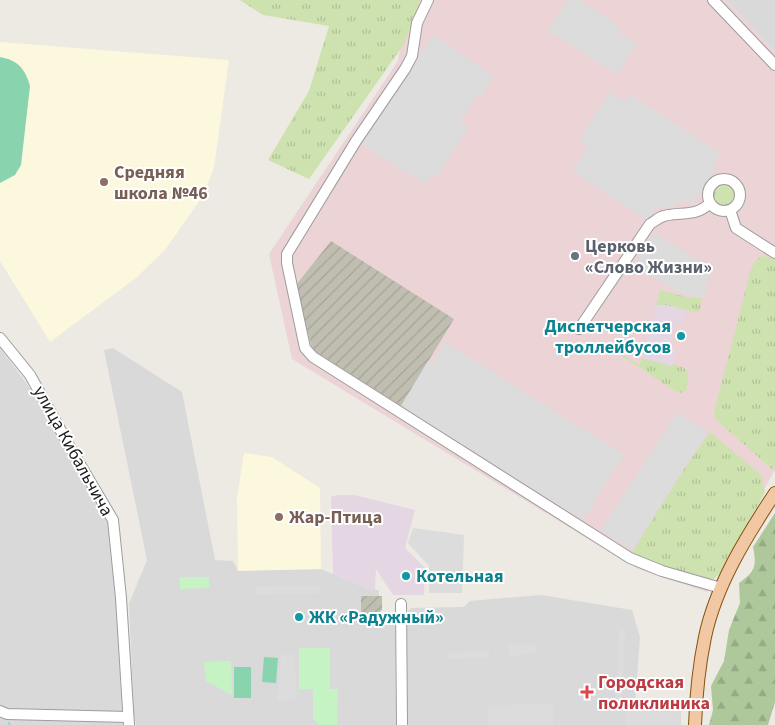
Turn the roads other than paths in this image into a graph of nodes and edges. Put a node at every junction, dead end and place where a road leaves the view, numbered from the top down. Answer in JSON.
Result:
{"nodes":[{"id":1,"x":428,"y":0,"type":"edge"},
{"id":2,"x":713,"y":0,"type":"edge"},
{"id":3,"x":775,"y":65,"type":"edge"},
{"id":4,"x":710,"y":204,"type":"junction"},
{"id":5,"x":730,"y":210,"type":"junction"},
{"id":6,"x":775,"y":253,"type":"edge"},
{"id":7,"x":579,"y":329,"type":"dead end"},
{"id":8,"x":0,"y":338,"type":"edge"},
{"id":9,"x":775,"y":492,"type":"edge"},
{"id":10,"x":721,"y":588,"type":"junction"},
{"id":11,"x":400,"y":604,"type":"dead end"},
{"id":12,"x":0,"y":711,"type":"edge"},
{"id":13,"x":129,"y":721,"type":"edge"},
{"id":14,"x":402,"y":725,"type":"edge"},
{"id":15,"x":695,"y":725,"type":"edge"}],
"edges":[{"from":1,"to":10,"type":"street"},
{"from":2,"to":3,"type":"street"},
{"from":4,"to":5,"type":"street"},
{"from":4,"to":5,"type":"street"},
{"from":4,"to":7,"type":"street"},
{"from":5,"to":6,"type":"street"},
{"from":8,"to":13,"type":"street","name":"улица Кибальчича"},
{"from":9,"to":10,"type":"main road"},
{"from":10,"to":15,"type":"main road"},
{"from":11,"to":14,"type":"street"},
{"from":12,"to":13,"type":"street"}]}
